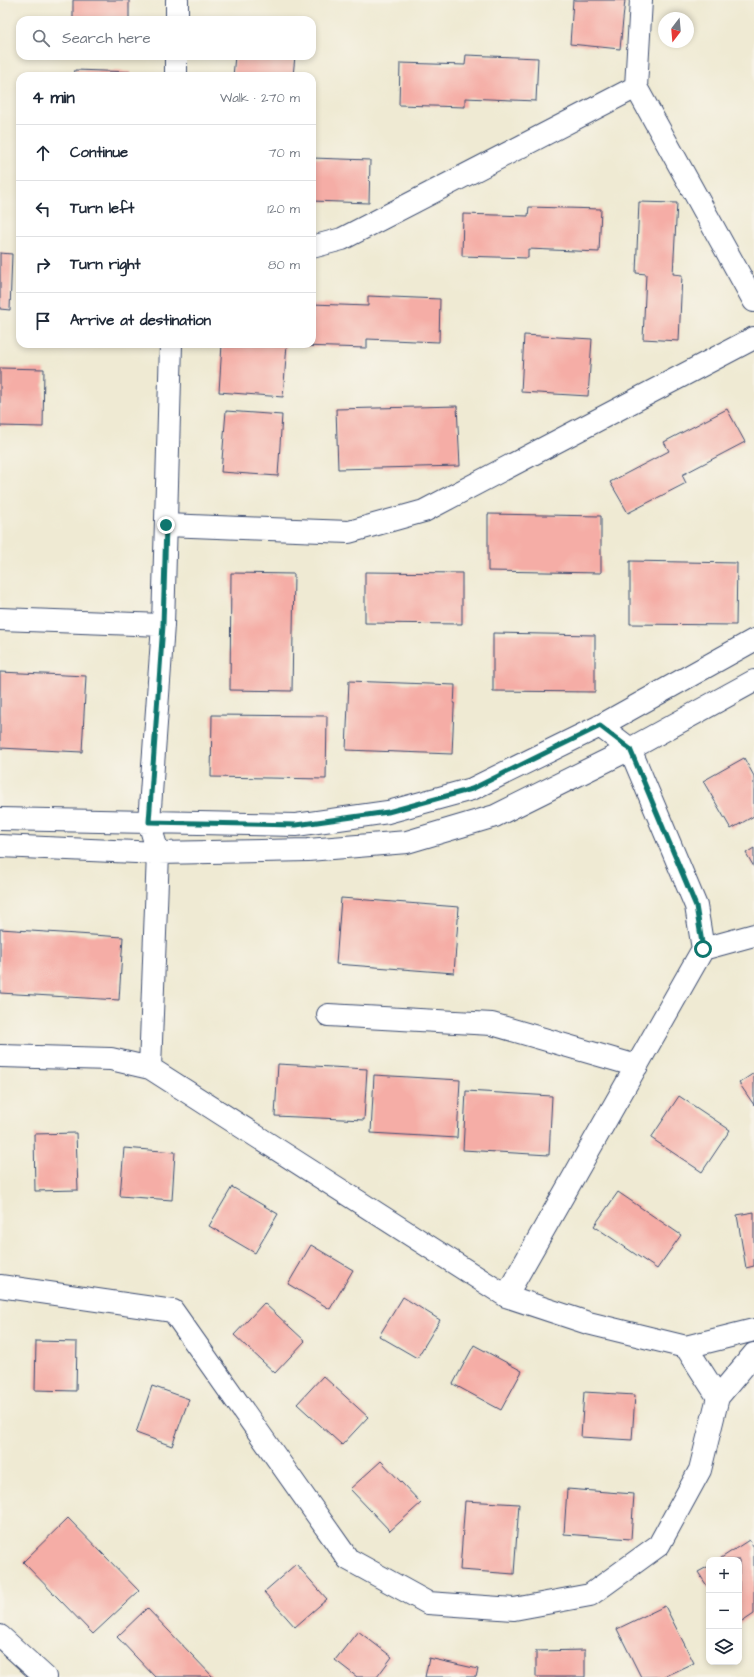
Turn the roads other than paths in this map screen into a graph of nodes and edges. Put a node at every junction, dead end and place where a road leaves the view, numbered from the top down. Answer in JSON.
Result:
{"nodes":[{"id":1,"x":177,"y":0,"type":"edge"},
{"id":2,"x":641,"y":0,"type":"edge"},
{"id":3,"x":177,"y":16,"type":"edge"},
{"id":4,"x":176,"y":60,"type":"edge"},
{"id":5,"x":176,"y":72,"type":"edge"},
{"id":6,"x":636,"y":87,"type":"junction"},
{"id":7,"x":316,"y":246,"type":"edge"},
{"id":8,"x":754,"y":301,"type":"edge"},
{"id":9,"x":754,"y":338,"type":"edge"},
{"id":10,"x":171,"y":348,"type":"edge"},
{"id":11,"x":166,"y":525,"type":"junction"},
{"id":12,"x":0,"y":619,"type":"edge"},
{"id":13,"x":163,"y":625,"type":"junction"},
{"id":14,"x":754,"y":640,"type":"edge"},
{"id":15,"x":754,"y":681,"type":"edge"},
{"id":16,"x":600,"y":726,"type":"junction"},
{"id":17,"x":630,"y":749,"type":"junction"},
{"id":18,"x":0,"y":819,"type":"edge"},
{"id":19,"x":149,"y":822,"type":"junction"},
{"id":20,"x":0,"y":846,"type":"edge"},
{"id":21,"x":158,"y":853,"type":"junction"},
{"id":22,"x":754,"y":935,"type":"edge"},
{"id":23,"x":703,"y":949,"type":"junction"},
{"id":24,"x":328,"y":1015,"type":"dead end"},
{"id":25,"x":0,"y":1056,"type":"edge"},
{"id":26,"x":637,"y":1066,"type":"junction"},
{"id":27,"x":150,"y":1068,"type":"junction"},
{"id":28,"x":0,"y":1286,"type":"edge"},
{"id":29,"x":506,"y":1296,"type":"junction"},
{"id":30,"x":754,"y":1330,"type":"edge"},
{"id":31,"x":686,"y":1346,"type":"junction"},
{"id":32,"x":754,"y":1354,"type":"edge"},
{"id":33,"x":718,"y":1397,"type":"junction"},
{"id":34,"x":0,"y":1636,"type":"edge"},
{"id":35,"x":45,"y":1677,"type":"edge"}],
"edges":[{"from":1,"to":3,"type":"street"},
{"from":2,"to":6,"type":"street"},
{"from":4,"to":5,"type":"street"},
{"from":6,"to":7,"type":"street"},
{"from":6,"to":8,"type":"street"},
{"from":9,"to":11,"type":"street"},
{"from":10,"to":11,"type":"street"},
{"from":11,"to":13,"type":"street"},
{"from":12,"to":13,"type":"street"},
{"from":13,"to":19,"type":"street"},
{"from":14,"to":16,"type":"street"},
{"from":15,"to":17,"type":"street"},
{"from":16,"to":17,"type":"street"},
{"from":16,"to":19,"type":"street"},
{"from":17,"to":21,"type":"street"},
{"from":17,"to":23,"type":"street"},
{"from":18,"to":19,"type":"street"},
{"from":19,"to":21,"type":"street"},
{"from":20,"to":21,"type":"street"},
{"from":21,"to":27,"type":"street"},
{"from":22,"to":23,"type":"street"},
{"from":23,"to":26,"type":"street"},
{"from":24,"to":26,"type":"street"},
{"from":25,"to":27,"type":"street"},
{"from":26,"to":29,"type":"street"},
{"from":27,"to":29,"type":"street"},
{"from":28,"to":33,"type":"street"},
{"from":29,"to":31,"type":"street"},
{"from":30,"to":31,"type":"street"},
{"from":31,"to":33,"type":"street"},
{"from":32,"to":33,"type":"street"},
{"from":34,"to":35,"type":"street"}]}
